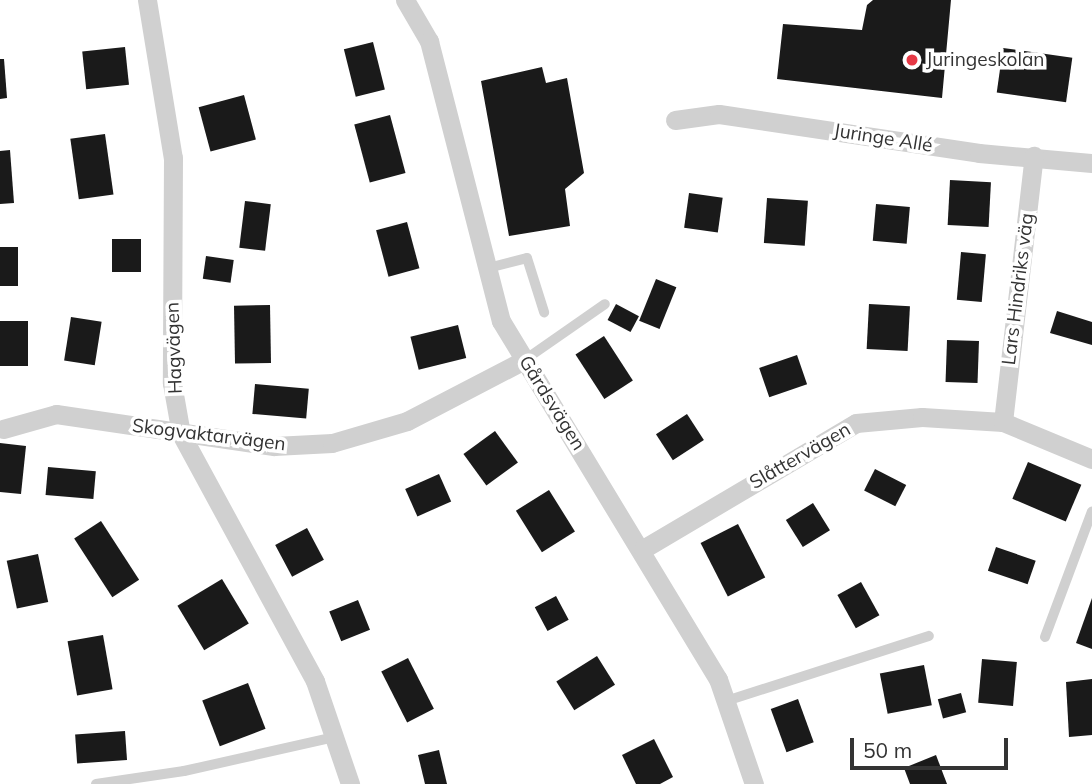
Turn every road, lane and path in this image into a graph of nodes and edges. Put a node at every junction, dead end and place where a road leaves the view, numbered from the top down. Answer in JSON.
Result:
{"nodes":[{"id":1,"x":147,"y":0,"type":"edge"},
{"id":2,"x":404,"y":0,"type":"edge"},
{"id":3,"x":675,"y":120,"type":"dead end"},
{"id":4,"x":1034,"y":156,"type":"junction"},
{"id":5,"x":1092,"y":163,"type":"edge"},
{"id":6,"x":488,"y":268,"type":"junction"},
{"id":7,"x":605,"y":304,"type":"dead end"},
{"id":8,"x":544,"y":312,"type":"dead end"},
{"id":9,"x":526,"y":359,"type":"junction"},
{"id":10,"x":1003,"y":422,"type":"junction"},
{"id":11,"x":3,"y":429,"type":"dead end"},
{"id":12,"x":181,"y":435,"type":"junction"},
{"id":13,"x":1092,"y":459,"type":"edge"},
{"id":14,"x":1092,"y":512,"type":"edge"},
{"id":15,"x":643,"y":549,"type":"junction"},
{"id":16,"x":929,"y":636,"type":"dead end"},
{"id":17,"x":1045,"y":637,"type":"dead end"},
{"id":18,"x":726,"y":701,"type":"junction"},
{"id":19,"x":335,"y":737,"type":"junction"},
{"id":20,"x":96,"y":784,"type":"edge"},
{"id":21,"x":350,"y":784,"type":"edge"},
{"id":22,"x":754,"y":784,"type":"edge"}],
"edges":[{"from":1,"to":12,"type":"street","name":"Hagvägen"},
{"from":2,"to":6,"type":"street","name":"Gårdsvägen"},
{"from":3,"to":4,"type":"street","name":"Juringe Allé"},
{"from":4,"to":5,"type":"street","name":"Juringe Allé"},
{"from":4,"to":10,"type":"street","name":"Lars Hindriks väg"},
{"from":6,"to":8,"type":"lane"},
{"from":6,"to":9,"type":"street","name":"Gårdsvägen"},
{"from":7,"to":9,"type":"lane"},
{"from":9,"to":12,"type":"street","name":"Skogvaktarvägen"},
{"from":9,"to":15,"type":"street","name":"Gårdsvägen"},
{"from":10,"to":13,"type":"street","name":"Slåttervägen"},
{"from":10,"to":15,"type":"street","name":"Slåttervägen"},
{"from":11,"to":12,"type":"street","name":"Skogvaktarvägen"},
{"from":12,"to":19,"type":"street","name":"Hagvägen"},
{"from":14,"to":17,"type":"lane"},
{"from":15,"to":18,"type":"street","name":"Gårdsvägen"},
{"from":16,"to":18,"type":"lane"},
{"from":18,"to":22,"type":"street","name":"Gårdsvägen"},
{"from":19,"to":20,"type":"lane"},
{"from":19,"to":21,"type":"street","name":"Hagvägen"}]}
